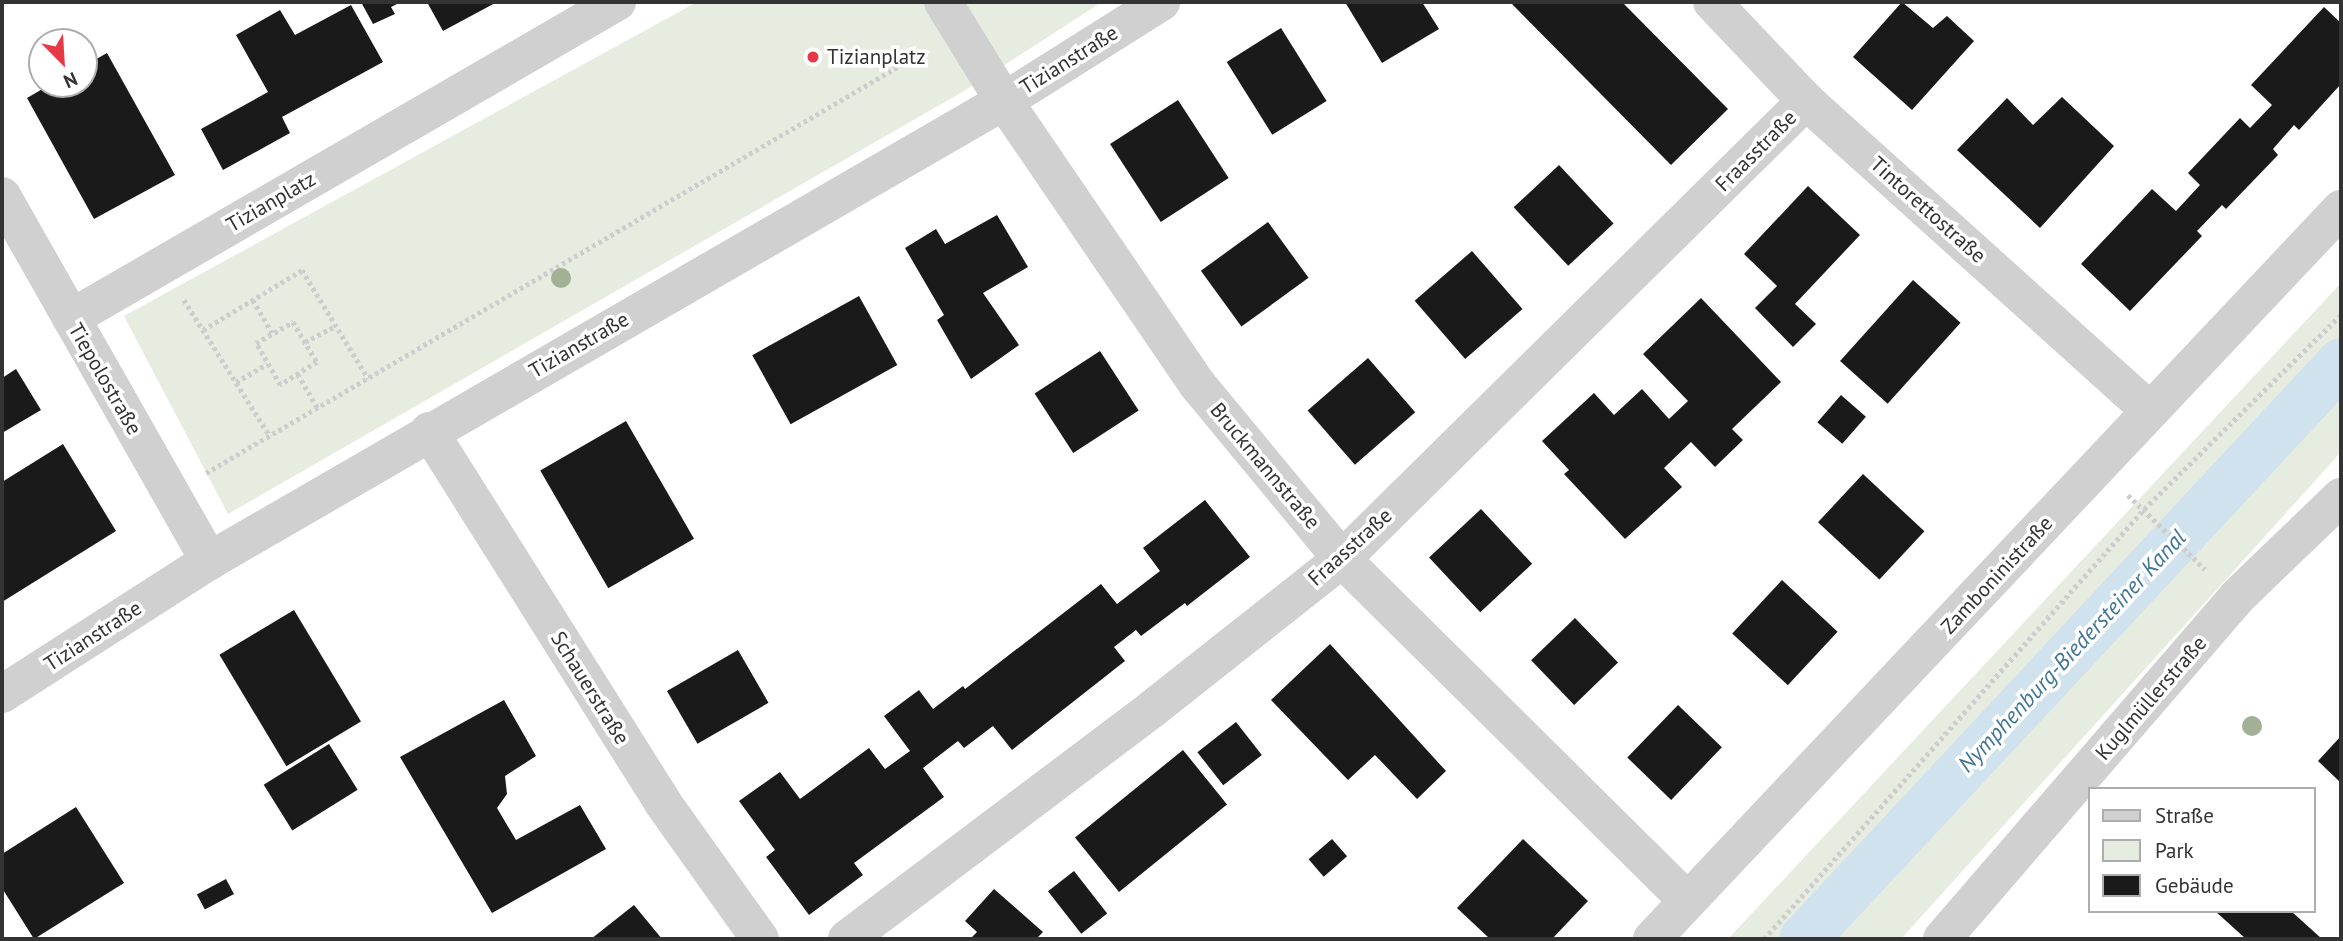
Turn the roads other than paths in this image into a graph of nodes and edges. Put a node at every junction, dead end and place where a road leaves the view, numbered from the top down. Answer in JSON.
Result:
{"nodes":[{"id":1,"x":617,"y":2,"type":"edge"},
{"id":2,"x":1160,"y":2,"type":"edge"},
{"id":3,"x":1712,"y":2,"type":"edge"},
{"id":4,"x":952,"y":16,"type":"edge"},
{"id":5,"x":1004,"y":101,"type":"junction"},
{"id":6,"x":1806,"y":101,"type":"junction"},
{"id":7,"x":2,"y":196,"type":"edge"},
{"id":8,"x":2341,"y":209,"type":"edge"},
{"id":9,"x":71,"y":318,"type":"junction"},
{"id":10,"x":2151,"y":411,"type":"junction"},
{"id":11,"x":429,"y":431,"type":"junction"},
{"id":12,"x":2341,"y":496,"type":"edge"},
{"id":13,"x":1342,"y":559,"type":"junction"},
{"id":14,"x":209,"y":561,"type":"junction"},
{"id":15,"x":2,"y":694,"type":"edge"},
{"id":16,"x":1687,"y":901,"type":"junction"},
{"id":17,"x":760,"y":939,"type":"edge"},
{"id":18,"x":847,"y":939,"type":"edge"},
{"id":19,"x":1652,"y":939,"type":"edge"},
{"id":20,"x":1942,"y":939,"type":"edge"}],
"edges":[{"from":1,"to":9,"type":"street","name":"Tizianplatz"},
{"from":2,"to":5,"type":"street","name":"Tizianstraße"},
{"from":3,"to":6,"type":"street","name":"Tintorettostraße"},
{"from":4,"to":5,"type":"street","name":"Bruckmannstraße"},
{"from":5,"to":11,"type":"street","name":"Tizianstraße"},
{"from":5,"to":13,"type":"street","name":"Bruckmannstraße"},
{"from":6,"to":10,"type":"street","name":"Tintorettostraße"},
{"from":6,"to":13,"type":"street","name":"Fraasstraße"},
{"from":7,"to":9,"type":"street","name":"Tiepolostraße"},
{"from":8,"to":10,"type":"street","name":"Zamboninistraße"},
{"from":9,"to":14,"type":"street","name":"Tiepolostraße"},
{"from":10,"to":16,"type":"street","name":"Zamboninistraße"},
{"from":11,"to":14,"type":"street","name":"Tizianstraße"},
{"from":11,"to":17,"type":"street","name":"Schauerstraße"},
{"from":12,"to":20,"type":"street","name":"Kuglmüllerstraße"},
{"from":13,"to":16,"type":"street","name":"Bruckmannstraße"},
{"from":13,"to":18,"type":"street","name":"Fraasstraße"},
{"from":14,"to":15,"type":"street","name":"Tizianstraße"},
{"from":16,"to":19,"type":"street","name":"Zamboninistraße"}]}
